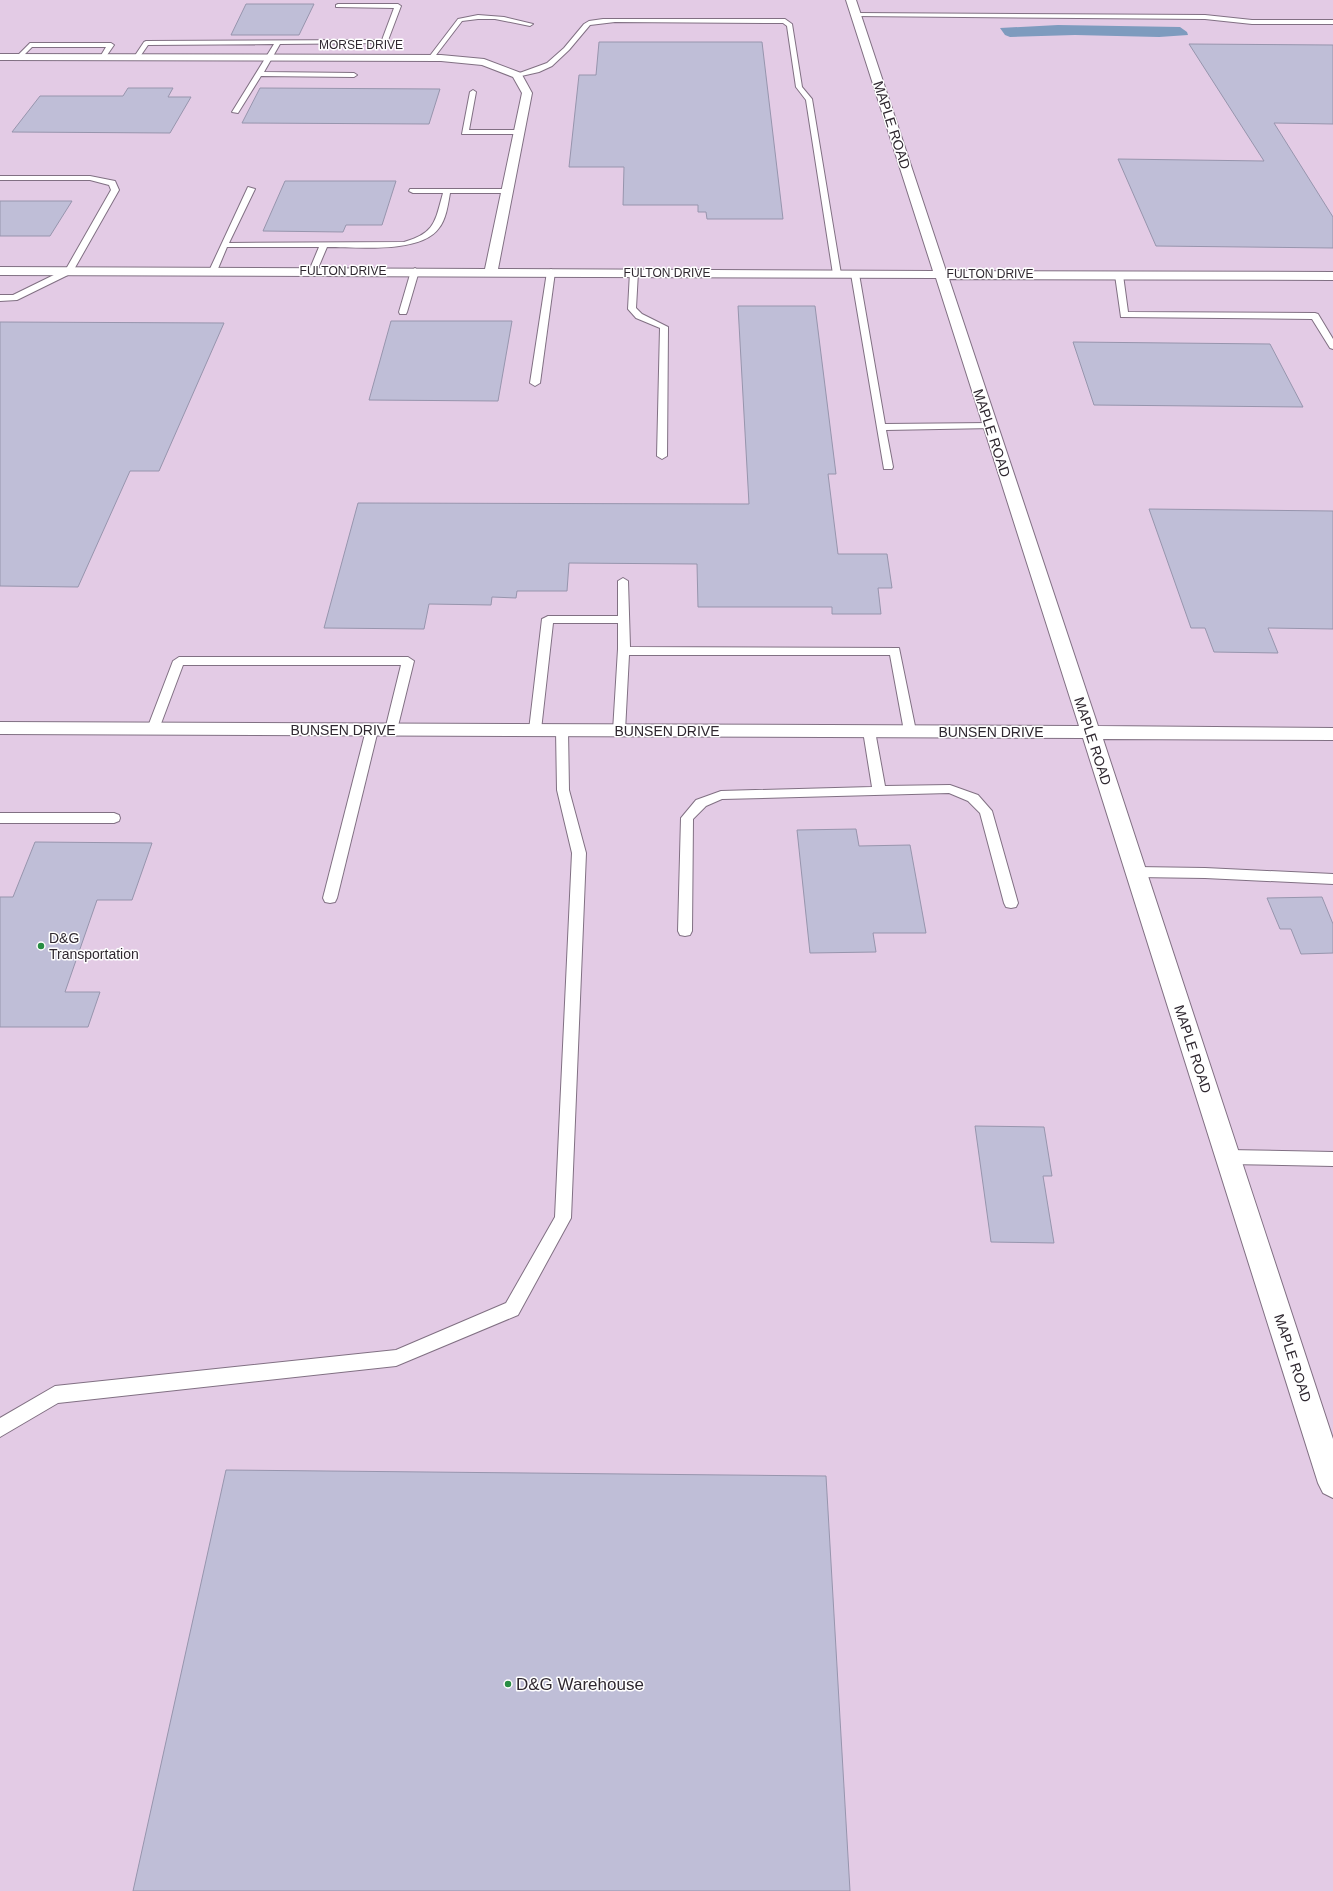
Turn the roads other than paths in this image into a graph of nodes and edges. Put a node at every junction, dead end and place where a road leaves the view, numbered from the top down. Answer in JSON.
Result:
{"nodes":[{"id":1,"x":338,"y":6,"type":"dead end"},
{"id":2,"x":853,"y":7,"type":"edge"},
{"id":3,"x":1333,"y":22,"type":"edge"},
{"id":4,"x":530,"y":24,"type":"dead end"},
{"id":5,"x":278,"y":43,"type":"junction"},
{"id":6,"x":0,"y":57,"type":"edge"},
{"id":7,"x":137,"y":57,"type":"junction"},
{"id":8,"x":270,"y":58,"type":"junction"},
{"id":9,"x":430,"y":58,"type":"junction"},
{"id":10,"x":260,"y":74,"type":"junction"},
{"id":11,"x":354,"y":75,"type":"dead end"},
{"id":12,"x":517,"y":75,"type":"junction"},
{"id":13,"x":473,"y":92,"type":"dead end"},
{"id":14,"x":236,"y":112,"type":"dead end"},
{"id":15,"x":519,"y":132,"type":"junction"},
{"id":16,"x":0,"y":178,"type":"edge"},
{"id":17,"x":251,"y":189,"type":"dead end"},
{"id":18,"x":413,"y":191,"type":"dead end"},
{"id":19,"x":447,"y":191,"type":"junction"},
{"id":20,"x":507,"y":191,"type":"junction"},
{"id":21,"x":224,"y":245,"type":"junction"},
{"id":22,"x":324,"y":245,"type":"junction"},
{"id":23,"x":0,"y":270,"type":"edge"},
{"id":24,"x":69,"y":271,"type":"junction"},
{"id":25,"x":213,"y":271,"type":"junction"},
{"id":26,"x":313,"y":271,"type":"junction"},
{"id":27,"x":415,"y":271,"type":"junction"},
{"id":28,"x":491,"y":272,"type":"junction"},
{"id":29,"x":551,"y":272,"type":"junction"},
{"id":30,"x":634,"y":272,"type":"junction"},
{"id":31,"x":837,"y":274,"type":"junction"},
{"id":32,"x":854,"y":274,"type":"junction"},
{"id":33,"x":940,"y":274,"type":"junction"},
{"id":34,"x":1119,"y":275,"type":"junction"},
{"id":35,"x":1333,"y":276,"type":"edge"},
{"id":36,"x":0,"y":298,"type":"edge"},
{"id":37,"x":403,"y":312,"type":"dead end"},
{"id":38,"x":1333,"y":346,"type":"edge"},
{"id":39,"x":535,"y":383,"type":"dead end"},
{"id":40,"x":990,"y":426,"type":"junction"},
{"id":41,"x":881,"y":427,"type":"junction"},
{"id":42,"x":662,"y":456,"type":"dead end"},
{"id":43,"x":888,"y":467,"type":"dead end"},
{"id":44,"x":623,"y":581,"type":"dead end"},
{"id":45,"x":624,"y":620,"type":"junction"},
{"id":46,"x":624,"y":648,"type":"junction"},
{"id":47,"x":0,"y":728,"type":"edge"},
{"id":48,"x":153,"y":729,"type":"junction"},
{"id":49,"x":372,"y":730,"type":"junction"},
{"id":50,"x":391,"y":730,"type":"junction"},
{"id":51,"x":535,"y":730,"type":"junction"},
{"id":52,"x":562,"y":730,"type":"junction"},
{"id":53,"x":619,"y":731,"type":"junction"},
{"id":54,"x":869,"y":731,"type":"junction"},
{"id":55,"x":910,"y":731,"type":"junction"},
{"id":56,"x":1091,"y":732,"type":"junction"},
{"id":57,"x":1333,"y":734,"type":"edge"},
{"id":58,"x":879,"y":791,"type":"junction"},
{"id":59,"x":0,"y":818,"type":"edge"},
{"id":60,"x":114,"y":818,"type":"dead end"},
{"id":61,"x":1136,"y":872,"type":"junction"},
{"id":62,"x":1333,"y":879,"type":"edge"},
{"id":63,"x":330,"y":898,"type":"dead end"},
{"id":64,"x":1011,"y":903,"type":"dead end"},
{"id":65,"x":685,"y":931,"type":"dead end"},
{"id":66,"x":1228,"y":1157,"type":"junction"},
{"id":67,"x":1333,"y":1159,"type":"edge"},
{"id":68,"x":0,"y":1428,"type":"edge"},
{"id":69,"x":1333,"y":1483,"type":"edge"}],
"edges":[{"from":1,"to":5,"type":"lane"},
{"from":2,"to":3,"type":"lane"},
{"from":2,"to":33,"type":"street","name":"MAPLE ROAD"},
{"from":4,"to":9,"type":"lane"},
{"from":5,"to":7,"type":"lane"},
{"from":5,"to":8,"type":"lane"},
{"from":6,"to":7,"type":"street","name":"MORSE DRIVE"},
{"from":7,"to":8,"type":"street","name":"MORSE DRIVE"},
{"from":8,"to":9,"type":"street","name":"MORSE DRIVE"},
{"from":8,"to":10,"type":"lane"},
{"from":9,"to":12,"type":"street","name":"MORSE DRIVE"},
{"from":10,"to":11,"type":"lane"},
{"from":10,"to":14,"type":"lane"},
{"from":12,"to":15,"type":"street"},
{"from":12,"to":31,"type":"lane"},
{"from":13,"to":15,"type":"lane"},
{"from":15,"to":20,"type":"street"},
{"from":16,"to":24,"type":"lane"},
{"from":17,"to":21,"type":"lane"},
{"from":18,"to":19,"type":"lane"},
{"from":19,"to":20,"type":"lane"},
{"from":19,"to":22,"type":"lane"},
{"from":20,"to":28,"type":"street"},
{"from":21,"to":22,"type":"lane"},
{"from":21,"to":25,"type":"lane"},
{"from":22,"to":26,"type":"lane"},
{"from":23,"to":24,"type":"street","name":"FULTON DRIVE"},
{"from":24,"to":25,"type":"street","name":"FULTON DRIVE"},
{"from":24,"to":36,"type":"lane"},
{"from":25,"to":26,"type":"street","name":"FULTON DRIVE"},
{"from":26,"to":27,"type":"street","name":"FULTON DRIVE"},
{"from":27,"to":28,"type":"street","name":"FULTON DRIVE"},
{"from":27,"to":37,"type":"lane"},
{"from":28,"to":29,"type":"street","name":"FULTON DRIVE"},
{"from":29,"to":30,"type":"street","name":"FULTON DRIVE"},
{"from":29,"to":39,"type":"lane"},
{"from":30,"to":31,"type":"street","name":"FULTON DRIVE"},
{"from":30,"to":42,"type":"lane"},
{"from":31,"to":32,"type":"street","name":"FULTON DRIVE"},
{"from":32,"to":33,"type":"street","name":"FULTON DRIVE"},
{"from":32,"to":41,"type":"lane"},
{"from":33,"to":34,"type":"street","name":"FULTON DRIVE"},
{"from":33,"to":40,"type":"street","name":"MAPLE ROAD"},
{"from":34,"to":35,"type":"street","name":"FULTON DRIVE"},
{"from":34,"to":38,"type":"lane"},
{"from":40,"to":41,"type":"lane"},
{"from":40,"to":56,"type":"street","name":"MAPLE ROAD"},
{"from":41,"to":43,"type":"lane"},
{"from":44,"to":45,"type":"lane"},
{"from":45,"to":46,"type":"lane"},
{"from":45,"to":51,"type":"lane"},
{"from":46,"to":53,"type":"lane"},
{"from":46,"to":55,"type":"lane"},
{"from":47,"to":48,"type":"street","name":"BUNSEN DRIVE"},
{"from":48,"to":49,"type":"street","name":"BUNSEN DRIVE"},
{"from":48,"to":50,"type":"lane"},
{"from":49,"to":50,"type":"street","name":"BUNSEN DRIVE"},
{"from":49,"to":63,"type":"lane"},
{"from":50,"to":51,"type":"street","name":"BUNSEN DRIVE"},
{"from":51,"to":52,"type":"street","name":"BUNSEN DRIVE"},
{"from":52,"to":53,"type":"street","name":"BUNSEN DRIVE"},
{"from":52,"to":68,"type":"lane"},
{"from":53,"to":54,"type":"street","name":"BUNSEN DRIVE"},
{"from":54,"to":55,"type":"street","name":"BUNSEN DRIVE"},
{"from":54,"to":58,"type":"lane"},
{"from":55,"to":56,"type":"street","name":"BUNSEN DRIVE"},
{"from":56,"to":57,"type":"street","name":"BUNSEN DRIVE"},
{"from":56,"to":61,"type":"street","name":"MAPLE ROAD"},
{"from":58,"to":64,"type":"lane"},
{"from":58,"to":65,"type":"lane"},
{"from":59,"to":60,"type":"lane"},
{"from":61,"to":62,"type":"lane"},
{"from":61,"to":66,"type":"street","name":"MAPLE ROAD"},
{"from":66,"to":67,"type":"lane"},
{"from":66,"to":69,"type":"street","name":"MAPLE ROAD"}]}
